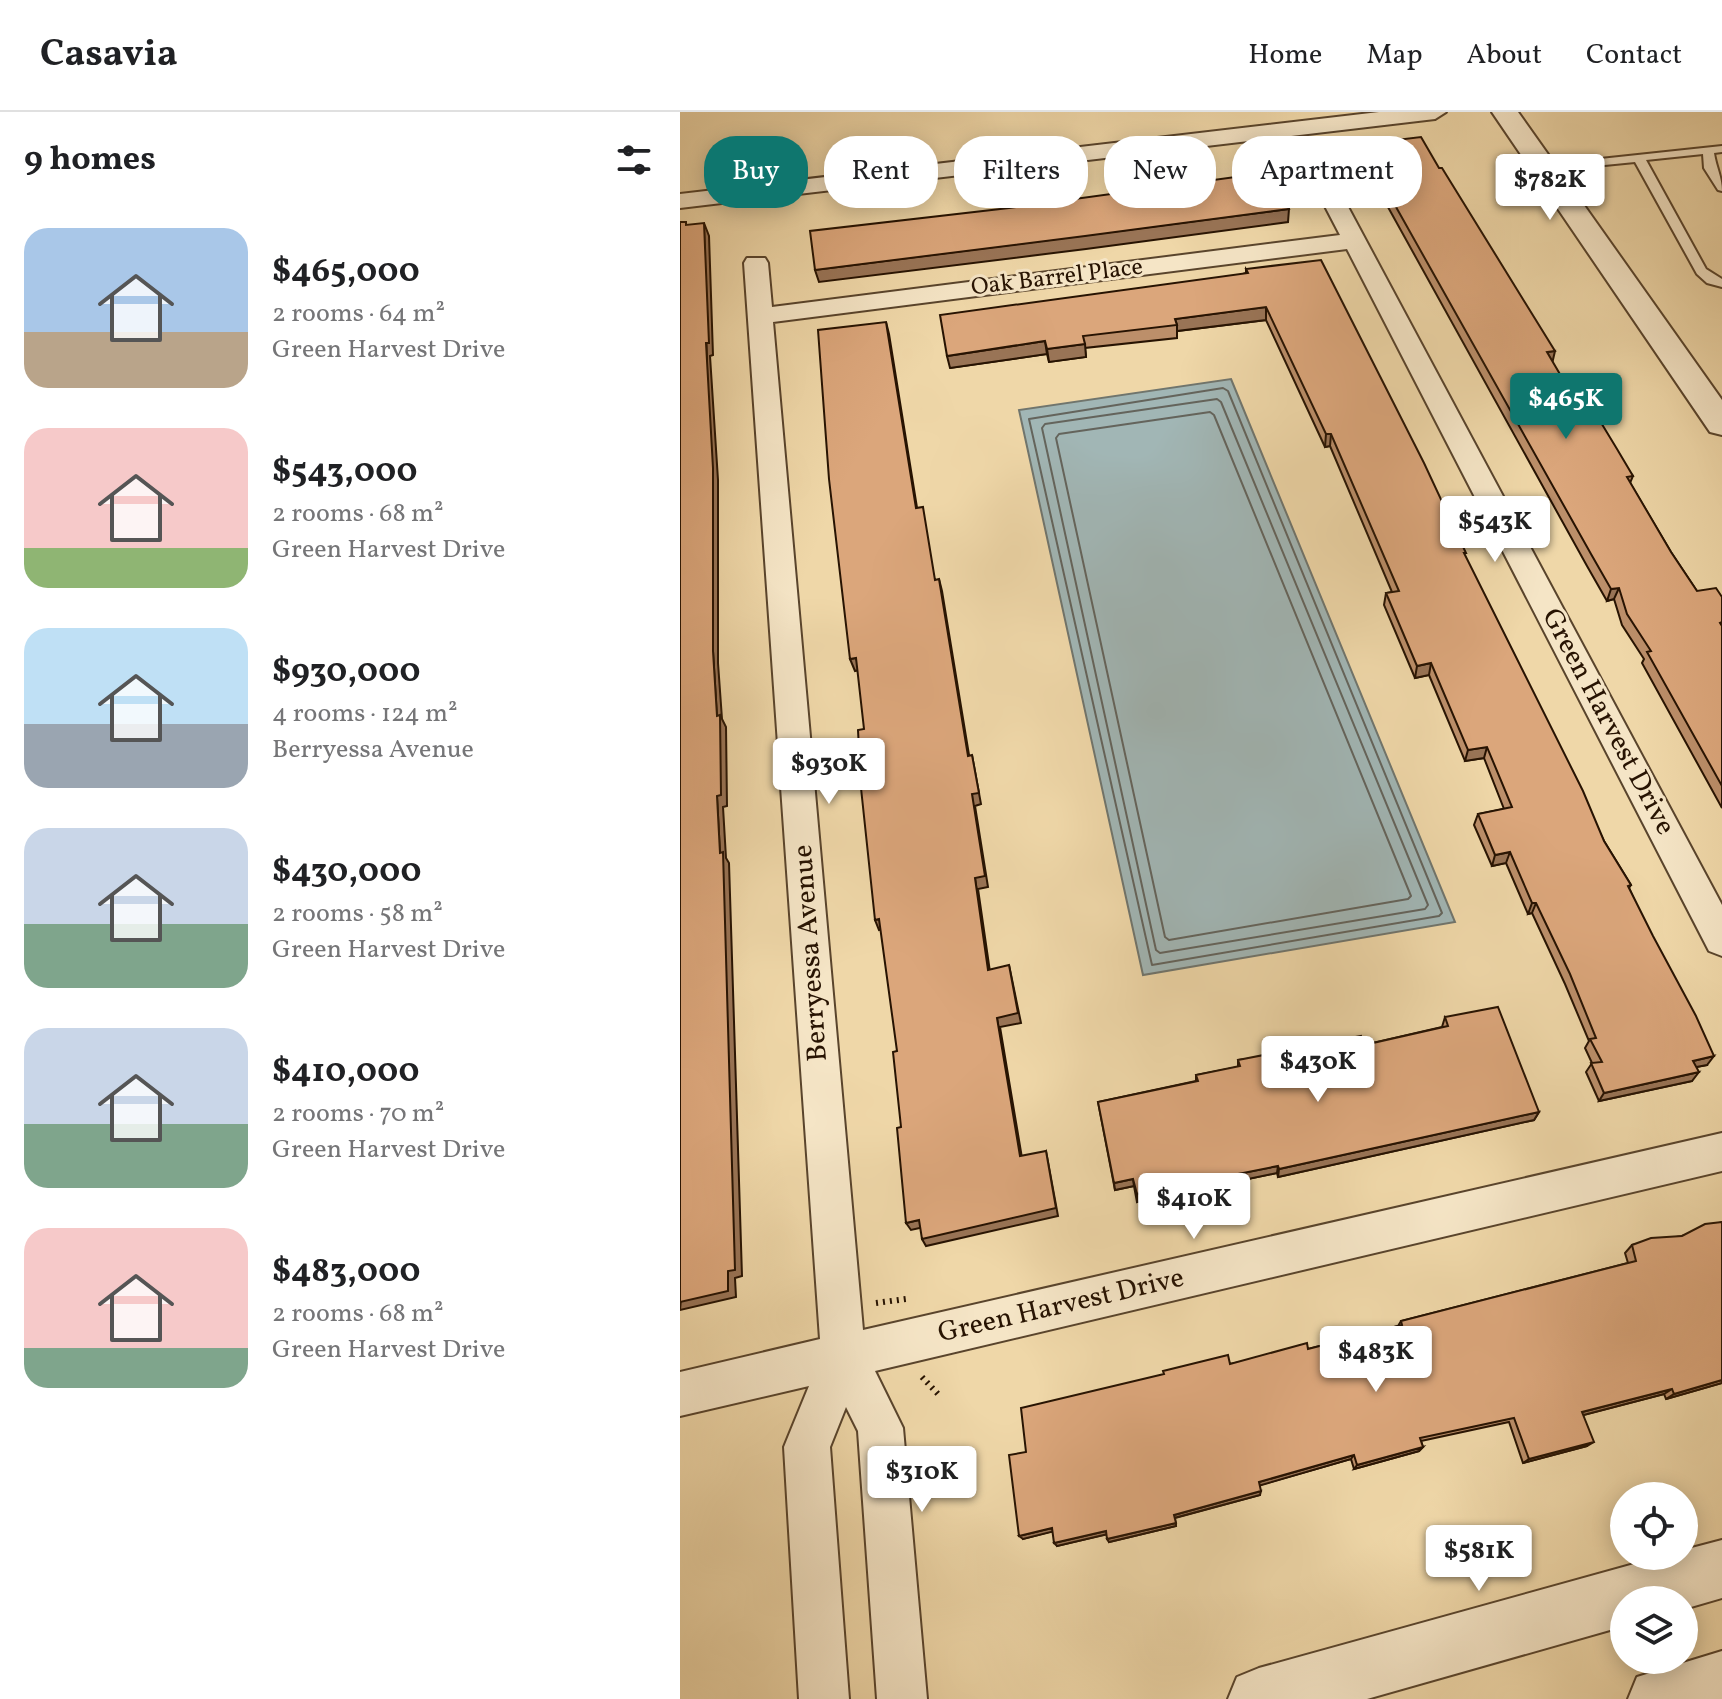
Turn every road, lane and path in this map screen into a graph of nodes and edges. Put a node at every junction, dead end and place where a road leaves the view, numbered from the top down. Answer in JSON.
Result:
{"nodes":[{"id":1,"x":1435,"y":112,"type":"edge"},
{"id":2,"x":1505,"y":112,"type":"edge"},
{"id":3,"x":1722,"y":149,"type":"edge"},
{"id":4,"x":1708,"y":151,"type":"junction"},
{"id":5,"x":1640,"y":160,"type":"junction"},
{"id":6,"x":1544,"y":168,"type":"junction"},
{"id":7,"x":1722,"y":188,"type":"edge"},
{"id":8,"x":680,"y":201,"type":"edge"},
{"id":9,"x":1336,"y":208,"type":"edge"},
{"id":10,"x":1353,"y":241,"type":"junction"},
{"id":11,"x":756,"y":263,"type":"dead end"},
{"id":12,"x":1722,"y":283,"type":"edge"},
{"id":13,"x":762,"y":316,"type":"junction"},
{"id":14,"x":1722,"y":424,"type":"edge"},
{"id":15,"x":1722,"y":940,"type":"edge"},
{"id":16,"x":1722,"y":1152,"type":"edge"},
{"id":17,"x":844,"y":1356,"type":"junction"},
{"id":18,"x":680,"y":1394,"type":"edge"},
{"id":19,"x":1722,"y":1569,"type":"edge"},
{"id":20,"x":1722,"y":1682,"type":"edge"},
{"id":21,"x":824,"y":1699,"type":"edge"},
{"id":22,"x":902,"y":1699,"type":"edge"},
{"id":23,"x":1259,"y":1699,"type":"edge"},
{"id":24,"x":1659,"y":1699,"type":"edge"}],
"edges":[{"from":1,"to":8,"type":"street"},
{"from":2,"to":6,"type":"street"},
{"from":3,"to":4,"type":"lane"},
{"from":4,"to":5,"type":"lane"},
{"from":4,"to":7,"type":"lane"},
{"from":5,"to":6,"type":"lane"},
{"from":5,"to":12,"type":"lane"},
{"from":6,"to":14,"type":"street"},
{"from":9,"to":10,"type":"street","name":"Green Harvest Drive"},
{"from":10,"to":13,"type":"street","name":"Oak Barrel Place"},
{"from":10,"to":15,"type":"street","name":"Green Harvest Drive"},
{"from":11,"to":13,"type":"street","name":"Berryessa Avenue"},
{"from":13,"to":17,"type":"street","name":"Berryessa Avenue"},
{"from":16,"to":17,"type":"street","name":"Green Harvest Drive"},
{"from":17,"to":18,"type":"street","name":"Green Harvest Drive"},
{"from":17,"to":21,"type":"street","name":"Berryessa Avenue"},
{"from":17,"to":22,"type":"street","name":"Berryessa Avenue"},
{"from":19,"to":23,"type":"street"},
{"from":20,"to":24,"type":"street"}]}
